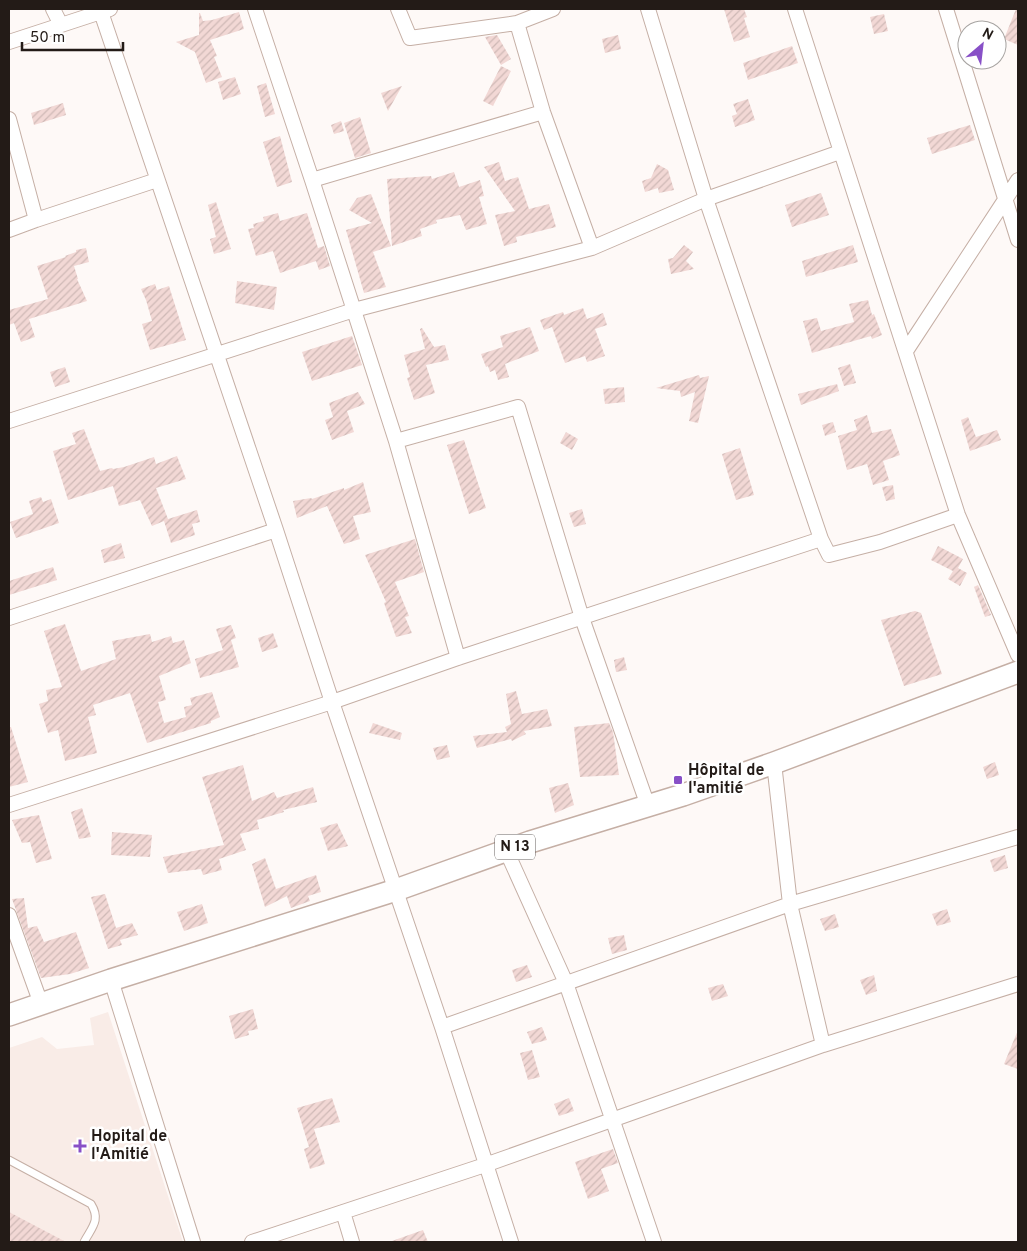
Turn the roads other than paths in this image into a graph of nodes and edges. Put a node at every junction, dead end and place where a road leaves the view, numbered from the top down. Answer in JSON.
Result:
{"nodes":[{"id":1,"x":53,"y":9,"type":"edge"},
{"id":2,"x":255,"y":9,"type":"edge"},
{"id":3,"x":398,"y":9,"type":"edge"},
{"id":4,"x":553,"y":9,"type":"edge"},
{"id":5,"x":648,"y":9,"type":"edge"},
{"id":6,"x":795,"y":9,"type":"edge"},
{"id":7,"x":105,"y":10,"type":"edge"},
{"id":8,"x":951,"y":12,"type":"edge"},
{"id":9,"x":517,"y":23,"type":"junction"},
{"id":10,"x":61,"y":25,"type":"junction"},
{"id":11,"x":9,"y":42,"type":"edge"},
{"id":12,"x":542,"y":112,"type":"junction"},
{"id":13,"x":9,"y":119,"type":"edge"},
{"id":14,"x":840,"y":152,"type":"junction"},
{"id":15,"x":158,"y":180,"type":"junction"},
{"id":16,"x":312,"y":180,"type":"junction"},
{"id":17,"x":1018,"y":180,"type":"edge"},
{"id":18,"x":1005,"y":199,"type":"junction"},
{"id":19,"x":706,"y":200,"type":"junction"},
{"id":20,"x":36,"y":220,"type":"junction"},
{"id":21,"x":9,"y":230,"type":"edge"},
{"id":22,"x":1018,"y":240,"type":"edge"},
{"id":23,"x":592,"y":248,"type":"junction"},
{"id":24,"x":354,"y":310,"type":"junction"},
{"id":25,"x":906,"y":351,"type":"junction"},
{"id":26,"x":217,"y":354,"type":"junction"},
{"id":27,"x":9,"y":421,"type":"edge"},
{"id":28,"x":396,"y":442,"type":"junction"},
{"id":29,"x":958,"y":515,"type":"junction"},
{"id":30,"x":276,"y":530,"type":"junction"},
{"id":31,"x":821,"y":539,"type":"junction"},
{"id":32,"x":9,"y":618,"type":"edge"},
{"id":33,"x":582,"y":618,"type":"junction"},
{"id":34,"x":1018,"y":655,"type":"edge"},
{"id":35,"x":458,"y":658,"type":"junction"},
{"id":36,"x":1018,"y":672,"type":"edge"},
{"id":37,"x":332,"y":702,"type":"junction"},
{"id":38,"x":774,"y":763,"type":"junction"},
{"id":39,"x":9,"y":805,"type":"edge"},
{"id":40,"x":648,"y":806,"type":"junction"},
{"id":41,"x":1018,"y":837,"type":"edge"},
{"id":42,"x":506,"y":850,"type":"junction"},
{"id":43,"x":396,"y":890,"type":"junction"},
{"id":44,"x":790,"y":904,"type":"junction"},
{"id":45,"x":9,"y":915,"type":"edge"},
{"id":46,"x":111,"y":980,"type":"junction"},
{"id":47,"x":566,"y":983,"type":"junction"},
{"id":48,"x":1018,"y":984,"type":"edge"},
{"id":49,"x":42,"y":1004,"type":"junction"},
{"id":50,"x":9,"y":1015,"type":"edge"},
{"id":51,"x":442,"y":1027,"type":"junction"},
{"id":52,"x":823,"y":1045,"type":"junction"},
{"id":53,"x":612,"y":1120,"type":"junction"},
{"id":54,"x":9,"y":1160,"type":"edge"},
{"id":55,"x":486,"y":1164,"type":"junction"},
{"id":56,"x":342,"y":1212,"type":"junction"},
{"id":57,"x":84,"y":1242,"type":"edge"},
{"id":58,"x":193,"y":1242,"type":"edge"},
{"id":59,"x":252,"y":1242,"type":"edge"},
{"id":60,"x":352,"y":1242,"type":"edge"},
{"id":61,"x":511,"y":1242,"type":"edge"},
{"id":62,"x":654,"y":1242,"type":"edge"}],
"edges":[{"from":1,"to":10,"type":"street"},
{"from":2,"to":16,"type":"street"},
{"from":3,"to":9,"type":"street"},
{"from":4,"to":9,"type":"street"},
{"from":5,"to":19,"type":"street"},
{"from":6,"to":14,"type":"street"},
{"from":7,"to":10,"type":"street"},
{"from":7,"to":15,"type":"street"},
{"from":8,"to":18,"type":"street"},
{"from":9,"to":12,"type":"street"},
{"from":10,"to":11,"type":"street"},
{"from":12,"to":16,"type":"street"},
{"from":12,"to":23,"type":"street"},
{"from":13,"to":20,"type":"street"},
{"from":14,"to":19,"type":"street"},
{"from":14,"to":25,"type":"street"},
{"from":15,"to":20,"type":"street"},
{"from":15,"to":26,"type":"street"},
{"from":16,"to":24,"type":"street"},
{"from":17,"to":18,"type":"street"},
{"from":18,"to":22,"type":"street"},
{"from":18,"to":25,"type":"street"},
{"from":19,"to":23,"type":"street"},
{"from":19,"to":31,"type":"street"},
{"from":20,"to":21,"type":"street"},
{"from":23,"to":24,"type":"street"},
{"from":24,"to":26,"type":"street"},
{"from":24,"to":28,"type":"street"},
{"from":25,"to":29,"type":"street"},
{"from":26,"to":27,"type":"street"},
{"from":26,"to":30,"type":"street"},
{"from":28,"to":33,"type":"street"},
{"from":28,"to":35,"type":"street"},
{"from":29,"to":31,"type":"street"},
{"from":29,"to":34,"type":"street"},
{"from":30,"to":32,"type":"street"},
{"from":30,"to":37,"type":"street"},
{"from":31,"to":33,"type":"street"},
{"from":33,"to":35,"type":"street"},
{"from":33,"to":40,"type":"street"},
{"from":35,"to":37,"type":"street"},
{"from":36,"to":38,"type":"main road","number":"N 13"},
{"from":37,"to":39,"type":"street"},
{"from":37,"to":43,"type":"street"},
{"from":38,"to":40,"type":"main road","number":"N 13"},
{"from":38,"to":44,"type":"street"},
{"from":40,"to":42,"type":"main road","number":"N 13"},
{"from":41,"to":44,"type":"street"},
{"from":42,"to":43,"type":"main road","number":"N 13"},
{"from":42,"to":47,"type":"street"},
{"from":43,"to":46,"type":"main road","number":"N 13"},
{"from":43,"to":51,"type":"street"},
{"from":44,"to":47,"type":"street"},
{"from":44,"to":52,"type":"street"},
{"from":45,"to":49,"type":"street"},
{"from":46,"to":49,"type":"main road","number":"N 13"},
{"from":46,"to":58,"type":"street"},
{"from":47,"to":51,"type":"street"},
{"from":47,"to":53,"type":"street"},
{"from":48,"to":52,"type":"street"},
{"from":49,"to":50,"type":"main road","number":"N 13"},
{"from":51,"to":55,"type":"street"},
{"from":52,"to":53,"type":"street"},
{"from":53,"to":55,"type":"street"},
{"from":53,"to":62,"type":"street"},
{"from":54,"to":57,"type":"lane"},
{"from":55,"to":56,"type":"street"},
{"from":55,"to":61,"type":"street"},
{"from":56,"to":59,"type":"street"},
{"from":56,"to":60,"type":"street"}]}
